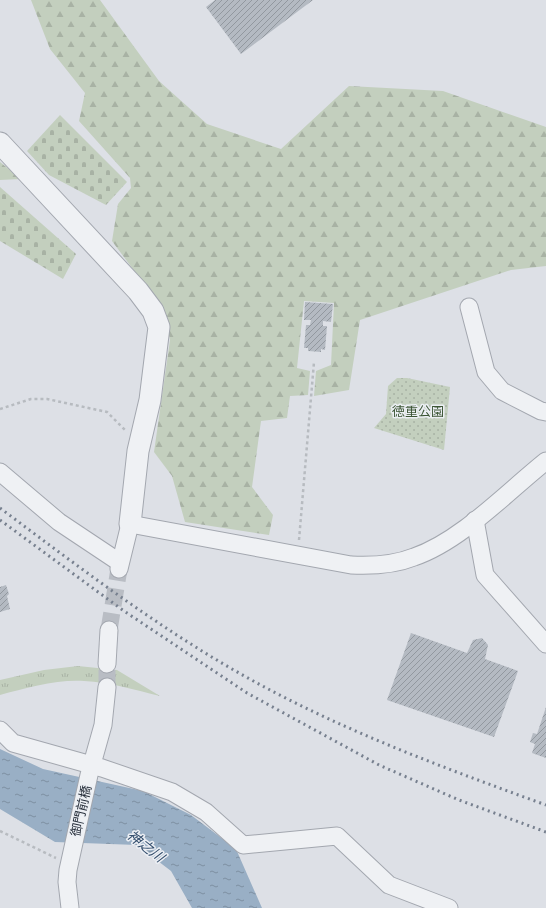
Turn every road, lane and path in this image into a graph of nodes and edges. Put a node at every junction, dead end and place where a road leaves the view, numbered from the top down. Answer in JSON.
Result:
{"nodes":[{"id":1,"x":0,"y":143,"type":"edge"},
{"id":2,"x":469,"y":307,"type":"dead end"},
{"id":3,"x":314,"y":362,"type":"dead end"},
{"id":4,"x":0,"y":409,"type":"edge"},
{"id":5,"x":546,"y":412,"type":"edge"},
{"id":6,"x":138,"y":451,"type":"junction"},
{"id":7,"x":546,"y":461,"type":"edge"},
{"id":8,"x":0,"y":472,"type":"edge"},
{"id":9,"x":475,"y":520,"type":"junction"},
{"id":10,"x":130,"y":524,"type":"junction"},
{"id":11,"x":299,"y":530,"type":"dead end"},
{"id":12,"x":109,"y":630,"type":"tunnel mouth"},
{"id":13,"x":546,"y":644,"type":"edge"},
{"id":14,"x":107,"y":664,"type":"tunnel mouth"},
{"id":15,"x":106,"y":687,"type":"tunnel mouth"},
{"id":16,"x":0,"y":730,"type":"edge"},
{"id":17,"x":90,"y":770,"type":"junction"},
{"id":18,"x":0,"y":831,"type":"edge"},
{"id":19,"x":70,"y":860,"type":"junction"},
{"id":20,"x":70,"y":908,"type":"edge"},
{"id":21,"x":449,"y":908,"type":"edge"}],
"edges":[{"from":1,"to":6,"type":"street"},
{"from":2,"to":5,"type":"street"},
{"from":3,"to":11,"type":"path"},
{"from":4,"to":6,"type":"path"},
{"from":6,"to":10,"type":"street"},
{"from":7,"to":9,"type":"street"},
{"from":8,"to":10,"type":"street"},
{"from":9,"to":10,"type":"street"},
{"from":9,"to":13,"type":"street"},
{"from":12,"to":14,"type":"street"},
{"from":15,"to":17,"type":"street","name":"御門前橋"},
{"from":16,"to":17,"type":"street"},
{"from":17,"to":19,"type":"street","name":"御門前橋"},
{"from":17,"to":21,"type":"street"},
{"from":18,"to":19,"type":"path"},
{"from":19,"to":20,"type":"street","name":"御門前橋"}]}
